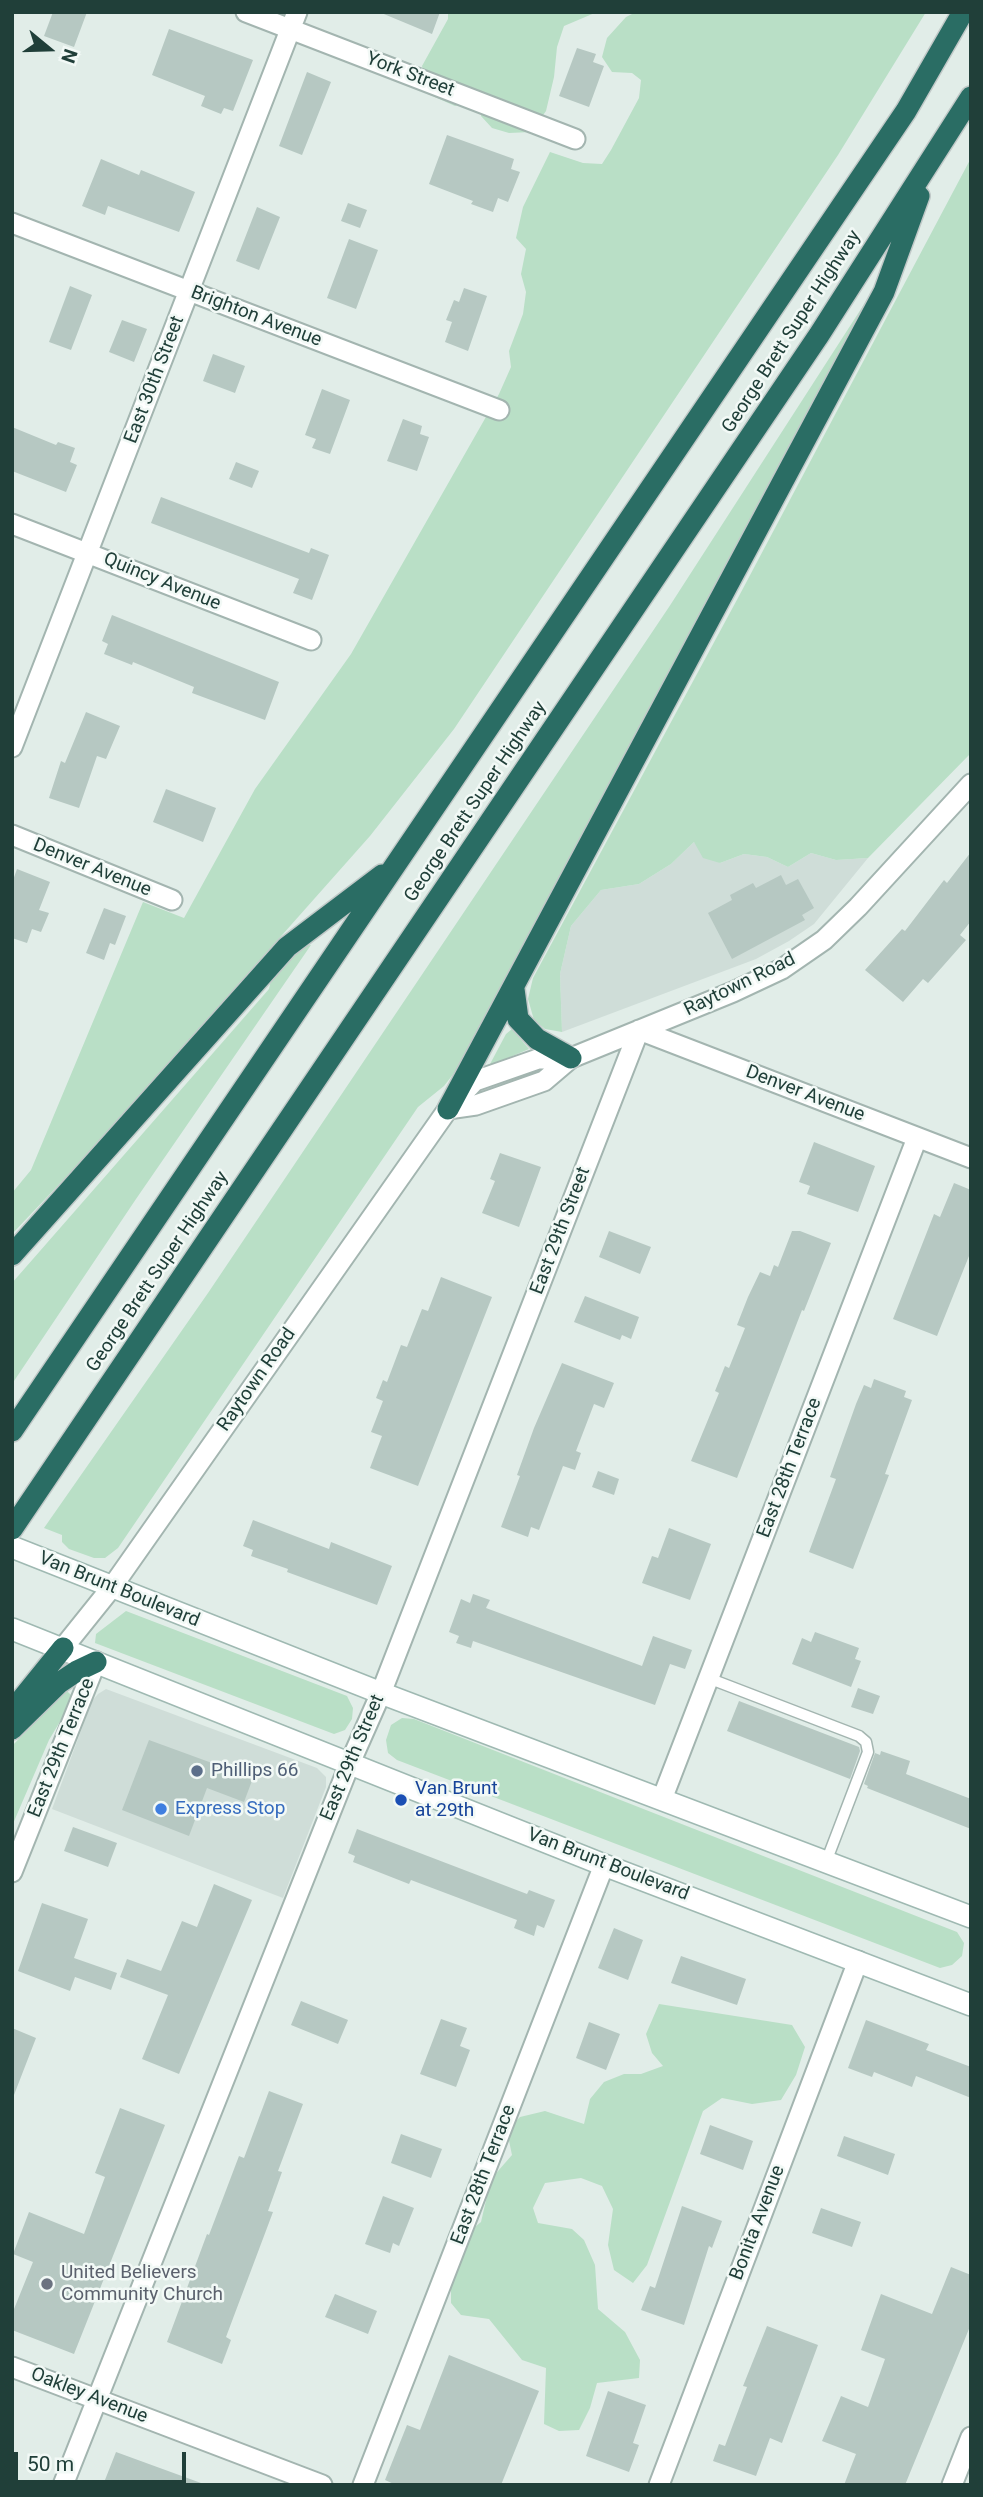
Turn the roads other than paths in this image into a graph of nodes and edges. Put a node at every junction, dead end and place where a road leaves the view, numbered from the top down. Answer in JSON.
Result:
{"nodes":[{"id":1,"x":246,"y":12,"type":"edge"},
{"id":2,"x":963,"y":12,"type":"edge"},
{"id":3,"x":294,"y":21,"type":"edge"},
{"id":4,"x":971,"y":97,"type":"edge"},
{"id":5,"x":575,"y":139,"type":"dead end"},
{"id":6,"x":933,"y":158,"type":"junction"},
{"id":7,"x":12,"y":223,"type":"edge"},
{"id":8,"x":189,"y":291,"type":"junction"},
{"id":9,"x":499,"y":410,"type":"dead end"},
{"id":10,"x":12,"y":524,"type":"edge"},
{"id":11,"x":89,"y":553,"type":"junction"},
{"id":12,"x":311,"y":640,"type":"dead end"},
{"id":13,"x":12,"y":747,"type":"edge"},
{"id":14,"x":971,"y":784,"type":"edge"},
{"id":15,"x":12,"y":835,"type":"edge"},
{"id":16,"x":395,"y":865,"type":"junction"},
{"id":17,"x":172,"y":900,"type":"dead end"},
{"id":18,"x":514,"y":989,"type":"junction"},
{"id":19,"x":639,"y":1030,"type":"junction"},
{"id":20,"x":571,"y":1058,"type":"junction"},
{"id":21,"x":448,"y":1109,"type":"junction"},
{"id":22,"x":917,"y":1138,"type":"junction"},
{"id":23,"x":971,"y":1158,"type":"edge"},
{"id":24,"x":12,"y":1255,"type":"edge"},
{"id":25,"x":12,"y":1431,"type":"edge"},
{"id":26,"x":12,"y":1529,"type":"edge"},
{"id":27,"x":12,"y":1548,"type":"edge"},
{"id":28,"x":112,"y":1587,"type":"junction"},
{"id":29,"x":12,"y":1629,"type":"edge"},
{"id":30,"x":62,"y":1648,"type":"junction"},
{"id":31,"x":96,"y":1662,"type":"junction"},
{"id":32,"x":708,"y":1678,"type":"junction"},
{"id":33,"x":381,"y":1693,"type":"junction"},
{"id":34,"x":12,"y":1711,"type":"edge"},
{"id":35,"x":12,"y":1729,"type":"edge"},
{"id":36,"x":350,"y":1763,"type":"junction"},
{"id":37,"x":662,"y":1799,"type":"junction"},
{"id":38,"x":826,"y":1862,"type":"junction"},
{"id":39,"x":604,"y":1865,"type":"junction"},
{"id":40,"x":12,"y":1872,"type":"edge"},
{"id":41,"x":971,"y":1917,"type":"edge"},
{"id":42,"x":858,"y":1961,"type":"junction"},
{"id":43,"x":970,"y":2001,"type":"edge"},
{"id":44,"x":12,"y":2367,"type":"edge"},
{"id":45,"x":97,"y":2398,"type":"junction"},
{"id":46,"x":971,"y":2437,"type":"edge"},
{"id":47,"x":63,"y":2485,"type":"edge"},
{"id":48,"x":322,"y":2485,"type":"edge"},
{"id":49,"x":363,"y":2485,"type":"edge"},
{"id":50,"x":659,"y":2485,"type":"edge"},
{"id":51,"x":952,"y":2485,"type":"edge"}],
"edges":[{"from":1,"to":3,"type":"street","name":"York Street"},
{"from":2,"to":16,"type":"highway","name":"George Brett Super Highway"},
{"from":3,"to":5,"type":"street","name":"York Street"},
{"from":3,"to":8,"type":"street","name":"East 30th Street"},
{"from":4,"to":6,"type":"highway","name":"George Brett Super Highway"},
{"from":6,"to":18,"type":"highway"},
{"from":6,"to":26,"type":"highway","name":"George Brett Super Highway"},
{"from":7,"to":8,"type":"street","name":"Brighton Avenue"},
{"from":8,"to":9,"type":"street","name":"Brighton Avenue"},
{"from":8,"to":11,"type":"street","name":"East 30th Street"},
{"from":10,"to":11,"type":"street","name":"Quincy Avenue"},
{"from":11,"to":12,"type":"street","name":"Quincy Avenue"},
{"from":11,"to":13,"type":"street","name":"East 30th Street"},
{"from":14,"to":19,"type":"street","name":"Raytown Road"},
{"from":15,"to":17,"type":"street","name":"Denver Avenue"},
{"from":16,"to":24,"type":"highway"},
{"from":16,"to":25,"type":"highway","name":"George Brett Super Highway"},
{"from":18,"to":20,"type":"highway"},
{"from":18,"to":21,"type":"highway"},
{"from":19,"to":20,"type":"street","name":"Raytown Road"},
{"from":19,"to":22,"type":"street","name":"Denver Avenue"},
{"from":19,"to":33,"type":"street","name":"East 29th Street"},
{"from":20,"to":21,"type":"street","name":"Raytown Road"},
{"from":21,"to":28,"type":"street","name":"Raytown Road"},
{"from":22,"to":23,"type":"street","name":"Denver Avenue"},
{"from":22,"to":32,"type":"street","name":"East 28th Terrace"},
{"from":27,"to":28,"type":"main road","name":"Van Brunt Boulevard"},
{"from":28,"to":30,"type":"street","name":"Raytown Road"},
{"from":28,"to":33,"type":"main road","name":"Van Brunt Boulevard"},
{"from":29,"to":30,"type":"main road","name":"Van Brunt Boulevard"},
{"from":30,"to":31,"type":"main road","name":"Van Brunt Boulevard"},
{"from":30,"to":34,"type":"highway"},
{"from":31,"to":35,"type":"highway"},
{"from":31,"to":36,"type":"main road","name":"Van Brunt Boulevard"},
{"from":31,"to":40,"type":"street","name":"East 29th Terrace"},
{"from":32,"to":37,"type":"street","name":"East 28th Terrace"},
{"from":32,"to":38,"type":"lane"},
{"from":33,"to":36,"type":"street","name":"East 29th Street"},
{"from":33,"to":37,"type":"main road","name":"Van Brunt Boulevard"},
{"from":36,"to":39,"type":"main road","name":"Van Brunt Boulevard"},
{"from":36,"to":45,"type":"street","name":"East 29th Street"},
{"from":37,"to":38,"type":"main road","name":"Van Brunt Boulevard"},
{"from":38,"to":41,"type":"main road","name":"Van Brunt Boulevard"},
{"from":39,"to":42,"type":"main road","name":"Van Brunt Boulevard"},
{"from":39,"to":49,"type":"street","name":"East 28th Terrace"},
{"from":42,"to":43,"type":"main road","name":"Van Brunt Boulevard"},
{"from":42,"to":50,"type":"street","name":"Bonita Avenue"},
{"from":44,"to":45,"type":"street","name":"Oakley Avenue"},
{"from":45,"to":47,"type":"street","name":"East 29th Street"},
{"from":45,"to":48,"type":"street","name":"Oakley Avenue"},
{"from":46,"to":51,"type":"street"}]}
